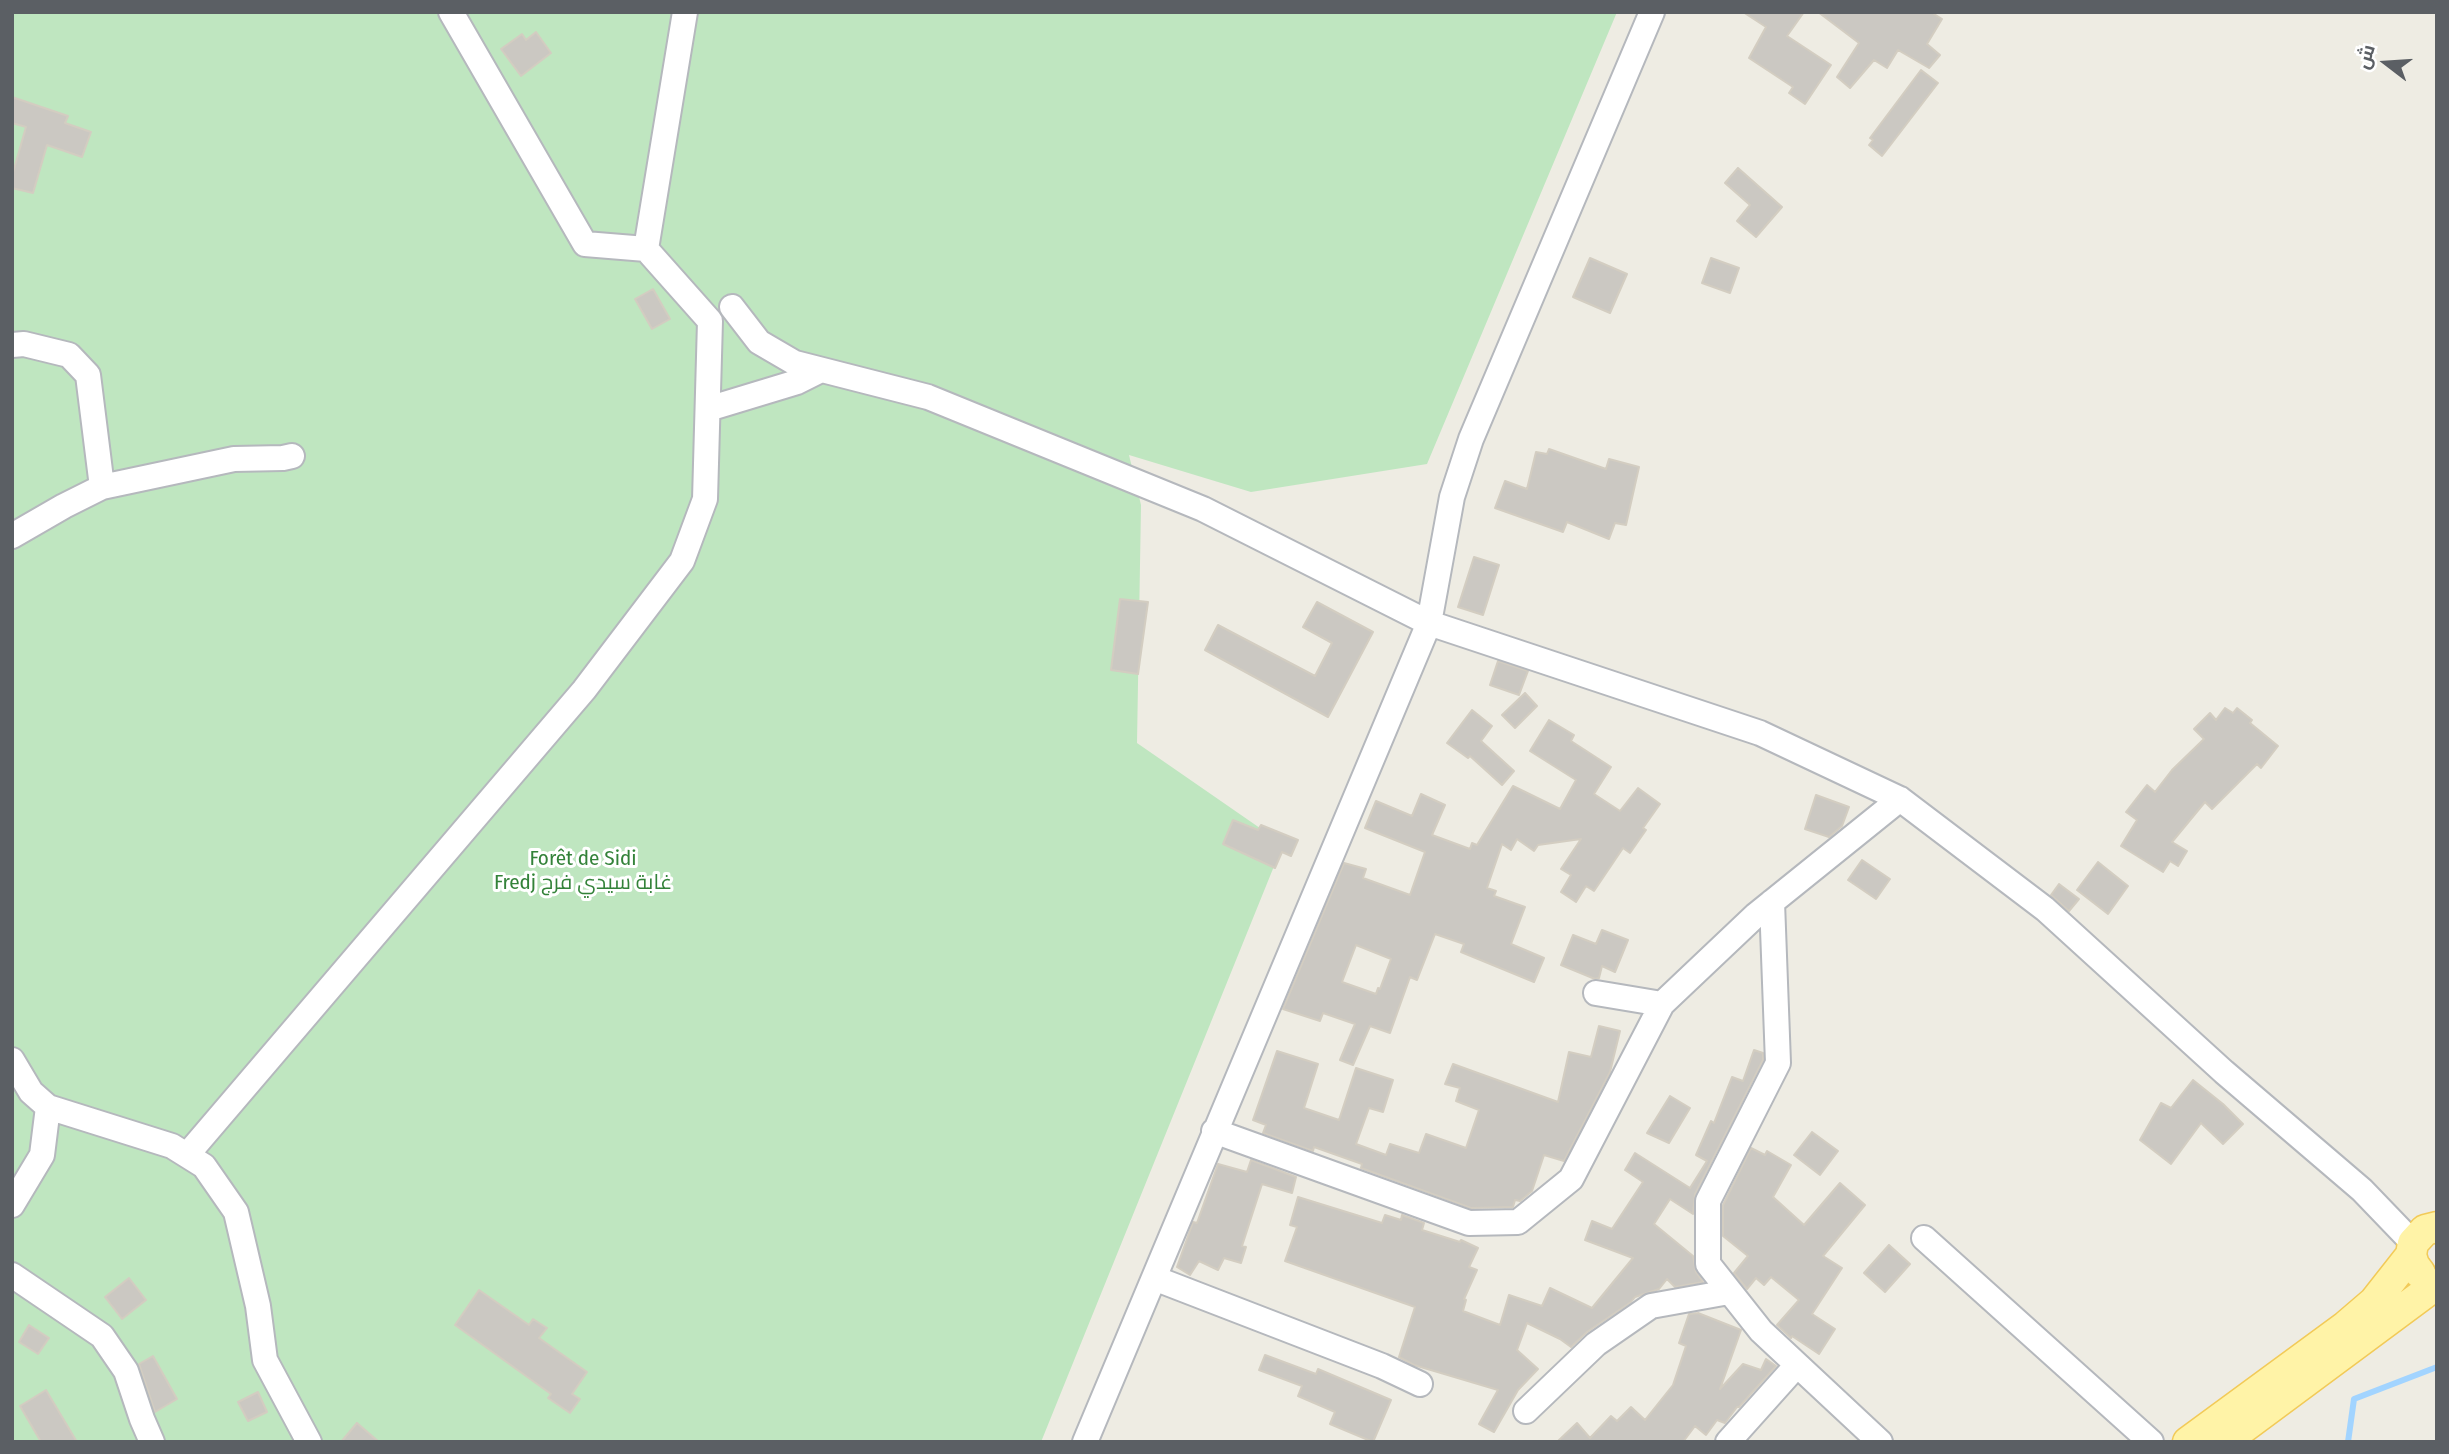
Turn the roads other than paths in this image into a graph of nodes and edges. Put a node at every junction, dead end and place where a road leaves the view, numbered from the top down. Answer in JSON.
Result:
{"nodes":[{"id":1,"x":451,"y":12,"type":"edge"},
{"id":2,"x":685,"y":12,"type":"edge"},
{"id":3,"x":1653,"y":12,"type":"edge"},
{"id":4,"x":646,"y":248,"type":"junction"},
{"id":5,"x":732,"y":307,"type":"dead end"},
{"id":6,"x":12,"y":345,"type":"edge"},
{"id":7,"x":821,"y":370,"type":"junction"},
{"id":8,"x":708,"y":409,"type":"junction"},
{"id":9,"x":292,"y":456,"type":"dead end"},
{"id":10,"x":102,"y":487,"type":"junction"},
{"id":11,"x":12,"y":537,"type":"edge"},
{"id":12,"x":1429,"y":623,"type":"junction"},
{"id":13,"x":1900,"y":799,"type":"junction"},
{"id":14,"x":1772,"y":902,"type":"junction"},
{"id":15,"x":1596,"y":993,"type":"dead end"},
{"id":16,"x":1662,"y":1004,"type":"junction"},
{"id":17,"x":12,"y":1060,"type":"edge"},
{"id":18,"x":48,"y":1107,"type":"junction"},
{"id":19,"x":1214,"y":1131,"type":"junction"},
{"id":20,"x":187,"y":1155,"type":"junction"},
{"id":21,"x":12,"y":1205,"type":"edge"},
{"id":22,"x":1924,"y":1238,"type":"dead end"},
{"id":23,"x":2420,"y":1242,"type":"edge"},
{"id":24,"x":12,"y":1275,"type":"edge"},
{"id":25,"x":1154,"y":1278,"type":"junction"},
{"id":26,"x":2437,"y":1278,"type":"edge"},
{"id":27,"x":2437,"y":1284,"type":"edge"},
{"id":28,"x":1729,"y":1292,"type":"junction"},
{"id":29,"x":1797,"y":1365,"type":"junction"},
{"id":30,"x":1420,"y":1384,"type":"dead end"},
{"id":31,"x":1526,"y":1411,"type":"dead end"},
{"id":32,"x":152,"y":1442,"type":"edge"},
{"id":33,"x":309,"y":1442,"type":"edge"},
{"id":34,"x":1085,"y":1442,"type":"edge"},
{"id":35,"x":1728,"y":1442,"type":"edge"},
{"id":36,"x":1880,"y":1442,"type":"edge"},
{"id":37,"x":2151,"y":1442,"type":"edge"},
{"id":38,"x":2188,"y":1442,"type":"edge"},
{"id":39,"x":2224,"y":1442,"type":"edge"}],
"edges":[{"from":1,"to":4,"type":"street"},
{"from":2,"to":4,"type":"street"},
{"from":3,"to":12,"type":"street"},
{"from":4,"to":8,"type":"street"},
{"from":5,"to":7,"type":"street"},
{"from":6,"to":10,"type":"street"},
{"from":7,"to":8,"type":"street"},
{"from":7,"to":12,"type":"street"},
{"from":8,"to":20,"type":"street"},
{"from":9,"to":10,"type":"street"},
{"from":10,"to":11,"type":"street"},
{"from":12,"to":13,"type":"street"},
{"from":12,"to":19,"type":"street"},
{"from":13,"to":14,"type":"street"},
{"from":13,"to":23,"type":"street"},
{"from":14,"to":16,"type":"street"},
{"from":14,"to":28,"type":"street"},
{"from":15,"to":16,"type":"street"},
{"from":16,"to":19,"type":"street"},
{"from":17,"to":18,"type":"street"},
{"from":18,"to":20,"type":"street"},
{"from":18,"to":21,"type":"street"},
{"from":19,"to":25,"type":"street"},
{"from":20,"to":33,"type":"street"},
{"from":22,"to":37,"type":"street"},
{"from":23,"to":26,"type":"main road"},
{"from":23,"to":38,"type":"main road"},
{"from":24,"to":32,"type":"street"},
{"from":25,"to":30,"type":"street"},
{"from":25,"to":34,"type":"street"},
{"from":27,"to":39,"type":"main road"},
{"from":28,"to":29,"type":"street"},
{"from":28,"to":31,"type":"street"},
{"from":29,"to":35,"type":"street"},
{"from":29,"to":36,"type":"street"}]}
